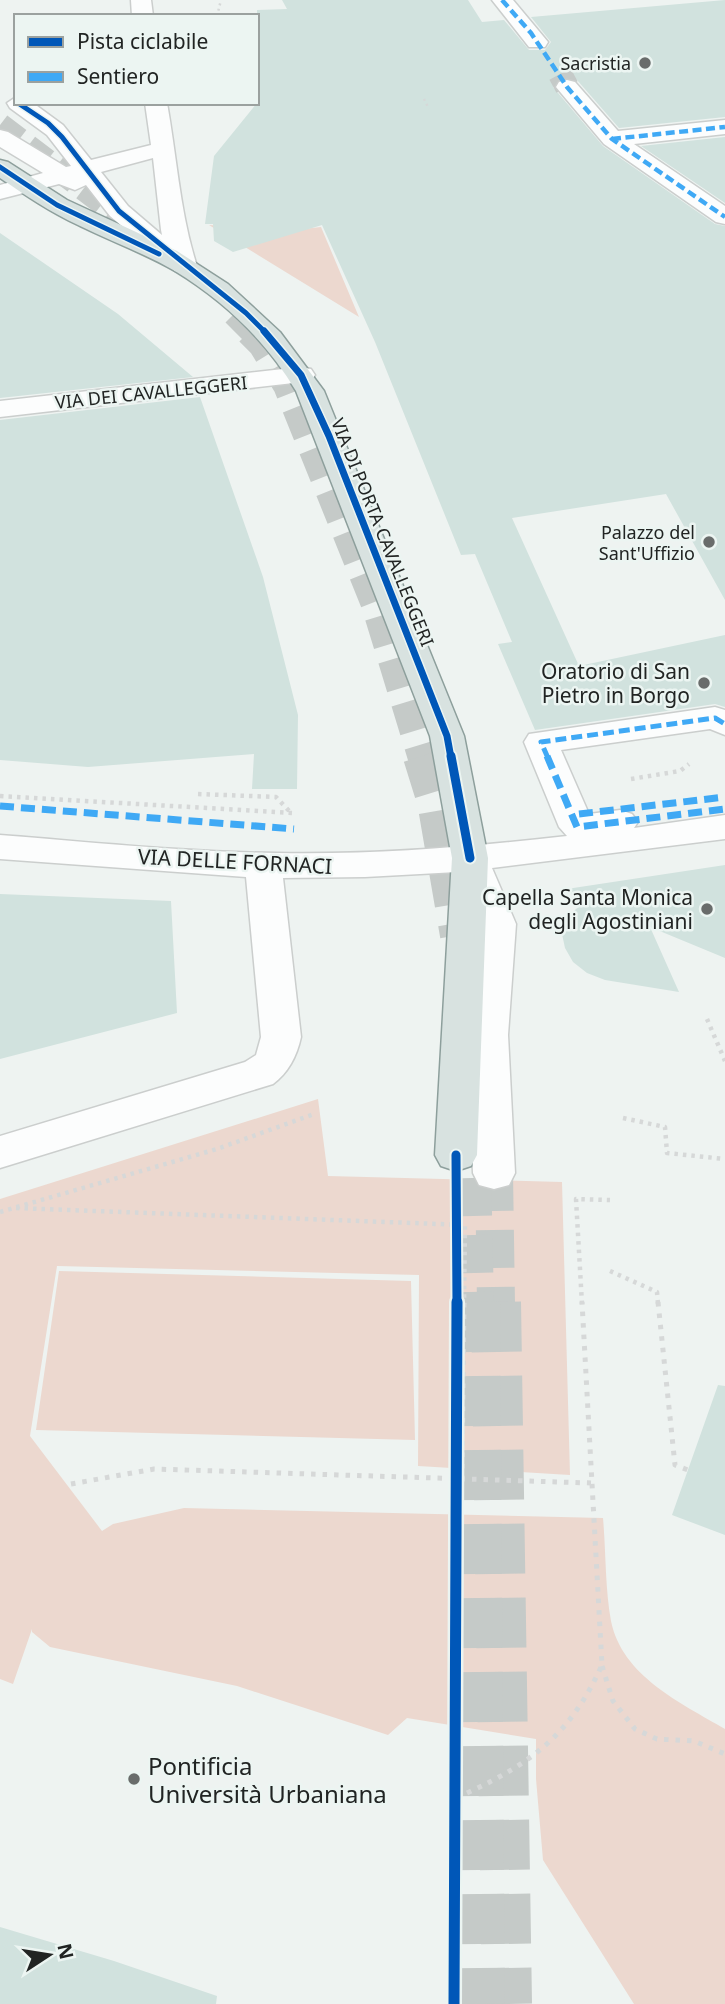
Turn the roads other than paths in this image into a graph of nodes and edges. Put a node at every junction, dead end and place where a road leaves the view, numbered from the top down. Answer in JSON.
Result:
{"nodes":[{"id":1,"x":502,"y":0,"type":"edge"},
{"id":2,"x":20,"y":105,"type":"edge"},
{"id":3,"x":156,"y":105,"type":"edge"},
{"id":4,"x":725,"y":127,"type":"edge"},
{"id":5,"x":0,"y":137,"type":"edge"},
{"id":6,"x":612,"y":139,"type":"junction"},
{"id":7,"x":162,"y":149,"type":"junction"},
{"id":8,"x":0,"y":167,"type":"edge"},
{"id":9,"x":88,"y":170,"type":"junction"},
{"id":10,"x":62,"y":177,"type":"junction"},
{"id":11,"x":29,"y":186,"type":"junction"},
{"id":12,"x":0,"y":192,"type":"edge"},
{"id":13,"x":109,"y":198,"type":"junction"},
{"id":14,"x":725,"y":217,"type":"edge"},
{"id":15,"x":184,"y":266,"type":"junction"},
{"id":16,"x":301,"y":375,"type":"junction"},
{"id":17,"x":0,"y":409,"type":"edge"},
{"id":18,"x":725,"y":724,"type":"edge"},
{"id":19,"x":725,"y":809,"type":"edge"},
{"id":20,"x":725,"y":827,"type":"edge"},
{"id":21,"x":0,"y":847,"type":"edge"},
{"id":22,"x":470,"y":858,"type":"junction"},
{"id":23,"x":262,"y":865,"type":"junction"},
{"id":24,"x":0,"y":1152,"type":"edge"},
{"id":25,"x":456,"y":1155,"type":"tunnel mouth"},
{"id":26,"x":494,"y":1173,"type":"tunnel mouth"}],
"edges":[{"from":1,"to":6,"type":"street"},
{"from":2,"to":9,"type":"street","name":"VIA DI PORTA CAVALLEGGERI"},
{"from":3,"to":7,"type":"street"},
{"from":4,"to":6,"type":"street"},
{"from":5,"to":10,"type":"street","name":"VIA DI PORTA CAVALLEGGERI"},
{"from":6,"to":14,"type":"street"},
{"from":7,"to":9,"type":"street"},
{"from":7,"to":15,"type":"street"},
{"from":8,"to":11,"type":"main road","name":"VIA DI PORTA CAVALLEGGERI"},
{"from":9,"to":10,"type":"street"},
{"from":9,"to":13,"type":"street","name":"VIA DI PORTA CAVALLEGGERI"},
{"from":10,"to":11,"type":"street"},
{"from":10,"to":13,"type":"street","name":"VIA DI PORTA CAVALLEGGERI"},
{"from":11,"to":12,"type":"street"},
{"from":11,"to":15,"type":"main road","name":"VIA DI PORTA CAVALLEGGERI"},
{"from":13,"to":15,"type":"street","name":"VIA DI PORTA CAVALLEGGERI"},
{"from":15,"to":16,"type":"main road","name":"VIA DI PORTA CAVALLEGGERI"},
{"from":16,"to":17,"type":"street","name":"VIA DEI CAVALLEGGERI"},
{"from":16,"to":22,"type":"main road","name":"VIA DI PORTA CAVALLEGGERI"},
{"from":18,"to":19,"type":"street"},
{"from":20,"to":22,"type":"street","name":"VIA DELLE FORNACI"},
{"from":21,"to":23,"type":"street","name":"VIA DELLE FORNACI"},
{"from":22,"to":23,"type":"street","name":"VIA DELLE FORNACI"},
{"from":22,"to":25,"type":"main road","name":"VIA DI PORTA CAVALLEGGERI"},
{"from":22,"to":26,"type":"street"},
{"from":23,"to":24,"type":"street"}]}
